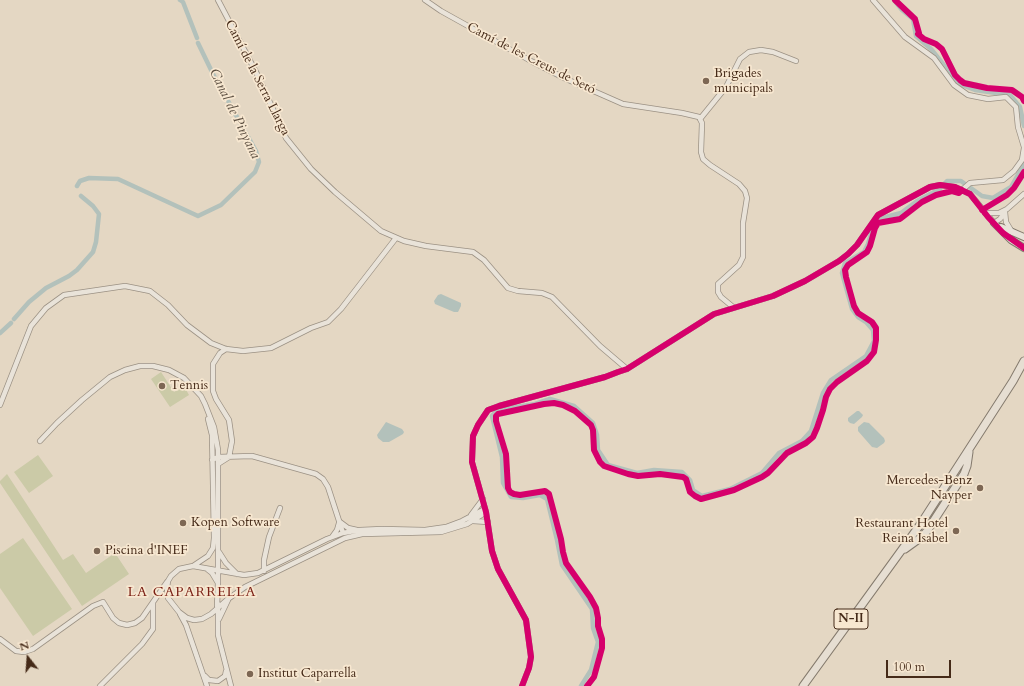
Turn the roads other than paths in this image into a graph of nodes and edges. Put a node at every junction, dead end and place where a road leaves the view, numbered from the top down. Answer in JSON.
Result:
{"nodes":[{"id":1,"x":218,"y":0,"type":"edge"},
{"id":2,"x":425,"y":0,"type":"edge"},
{"id":3,"x":873,"y":0,"type":"edge"},
{"id":4,"x":796,"y":61,"type":"dead end"},
{"id":5,"x":700,"y":119,"type":"junction"},
{"id":6,"x":1024,"y":148,"type":"edge"},
{"id":7,"x":962,"y":190,"type":"junction"},
{"id":8,"x":1024,"y":194,"type":"edge"},
{"id":9,"x":1024,"y":198,"type":"edge"},
{"id":10,"x":1018,"y":200,"type":"junction"},
{"id":11,"x":1006,"y":211,"type":"junction"},
{"id":12,"x":985,"y":213,"type":"junction"},
{"id":13,"x":999,"y":213,"type":"junction"},
{"id":14,"x":994,"y":223,"type":"junction"},
{"id":15,"x":1013,"y":233,"type":"junction"},
{"id":16,"x":1024,"y":237,"type":"edge"},
{"id":17,"x":396,"y":238,"type":"junction"},
{"id":18,"x":1024,"y":248,"type":"edge"},
{"id":19,"x":733,"y":307,"type":"junction"},
{"id":20,"x":226,"y":349,"type":"junction"},
{"id":21,"x":1024,"y":361,"type":"edge"},
{"id":22,"x":627,"y":369,"type":"junction"},
{"id":23,"x":0,"y":405,"type":"edge"},
{"id":24,"x":209,"y":417,"type":"junction"},
{"id":25,"x":212,"y":434,"type":"junction"},
{"id":26,"x":40,"y":441,"type":"dead end"},
{"id":27,"x":218,"y":450,"type":"junction"},
{"id":28,"x":218,"y":457,"type":"junction"},
{"id":29,"x":229,"y":457,"type":"junction"},
{"id":30,"x":212,"y":460,"type":"junction"},
{"id":31,"x":218,"y":464,"type":"junction"},
{"id":32,"x":483,"y":499,"type":"junction"},
{"id":33,"x":280,"y":508,"type":"dead end"},
{"id":34,"x":486,"y":511,"type":"junction"},
{"id":35,"x":472,"y":519,"type":"junction"},
{"id":36,"x":339,"y":521,"type":"junction"},
{"id":37,"x":488,"y":522,"type":"junction"},
{"id":38,"x":360,"y":530,"type":"junction"},
{"id":39,"x":343,"y":533,"type":"junction"},
{"id":40,"x":355,"y":536,"type":"junction"},
{"id":41,"x":331,"y":538,"type":"junction"},
{"id":42,"x":333,"y":544,"type":"junction"},
{"id":43,"x":218,"y":550,"type":"junction"},
{"id":44,"x":193,"y":566,"type":"junction"},
{"id":45,"x":206,"y":568,"type":"junction"},
{"id":46,"x":218,"y":571,"type":"junction"},
{"id":47,"x":264,"y":571,"type":"junction"},
{"id":48,"x":237,"y":574,"type":"junction"},
{"id":49,"x":168,"y":581,"type":"junction"},
{"id":50,"x":218,"y":583,"type":"junction"},
{"id":51,"x":159,"y":592,"type":"junction"},
{"id":52,"x":168,"y":598,"type":"junction"},
{"id":53,"x":228,"y":599,"type":"junction"},
{"id":54,"x":153,"y":603,"type":"junction"},
{"id":55,"x":217,"y":608,"type":"junction"},
{"id":56,"x":179,"y":612,"type":"junction"},
{"id":57,"x":219,"y":618,"type":"junction"},
{"id":58,"x":0,"y":638,"type":"edge"},
{"id":59,"x":226,"y":669,"type":"junction"},
{"id":60,"x":204,"y":675,"type":"junction"},
{"id":61,"x":100,"y":686,"type":"edge"},
{"id":62,"x":208,"y":686,"type":"edge"},
{"id":63,"x":231,"y":686,"type":"edge"},
{"id":64,"x":522,"y":686,"type":"edge"},
{"id":65,"x":803,"y":686,"type":"edge"}],
"edges":[{"from":1,"to":17,"type":"street","name":"Camí de la Serra Llarga"},
{"from":2,"to":5,"type":"street","name":"Camí de les Creus de Setó"},
{"from":3,"to":6,"type":"street"},
{"from":4,"to":5,"type":"street"},
{"from":5,"to":19,"type":"street"},
{"from":6,"to":7,"type":"street"},
{"from":7,"to":12,"type":"street"},
{"from":7,"to":19,"type":"street"},
{"from":8,"to":10,"type":"street"},
{"from":9,"to":10,"type":"street"},
{"from":10,"to":11,"type":"street"},
{"from":11,"to":13,"type":"street"},
{"from":11,"to":14,"type":"street"},
{"from":11,"to":15,"type":"street"},
{"from":12,"to":13,"type":"street"},
{"from":12,"to":14,"type":"street"},
{"from":13,"to":14,"type":"street"},
{"from":14,"to":15,"type":"street"},
{"from":14,"to":18,"type":"street"},
{"from":15,"to":16,"type":"street"},
{"from":17,"to":20,"type":"street"},
{"from":17,"to":22,"type":"street","name":"Camí de la Serra Llarga"},
{"from":19,"to":22,"type":"street"},
{"from":20,"to":23,"type":"street"},
{"from":20,"to":29,"type":"street"},
{"from":21,"to":65,"type":"main road","number":"N-II"},
{"from":22,"to":32,"type":"street"},
{"from":24,"to":25,"type":"street"},
{"from":24,"to":26,"type":"street"},
{"from":24,"to":27,"type":"street"},
{"from":25,"to":28,"type":"street"},
{"from":25,"to":30,"type":"street"},
{"from":27,"to":28,"type":"street"},
{"from":27,"to":29,"type":"street"},
{"from":28,"to":29,"type":"street"},
{"from":28,"to":30,"type":"street"},
{"from":28,"to":31,"type":"street"},
{"from":29,"to":31,"type":"street"},
{"from":29,"to":36,"type":"street"},
{"from":30,"to":44,"type":"street"},
{"from":31,"to":43,"type":"street"},
{"from":32,"to":34,"type":"street"},
{"from":32,"to":35,"type":"street"},
{"from":33,"to":47,"type":"street"},
{"from":34,"to":35,"type":"street"},
{"from":34,"to":37,"type":"street"},
{"from":35,"to":37,"type":"street"},
{"from":35,"to":38,"type":"street"},
{"from":35,"to":40,"type":"street"},
{"from":36,"to":38,"type":"street"},
{"from":36,"to":39,"type":"street"},
{"from":36,"to":41,"type":"street"},
{"from":37,"to":64,"type":"street"},
{"from":38,"to":39,"type":"street"},
{"from":39,"to":40,"type":"street"},
{"from":39,"to":41,"type":"street"},
{"from":39,"to":42,"type":"street"},
{"from":40,"to":42,"type":"street"},
{"from":41,"to":47,"type":"street"},
{"from":42,"to":53,"type":"street"},
{"from":43,"to":46,"type":"street"},
{"from":43,"to":48,"type":"street"},
{"from":44,"to":45,"type":"street"},
{"from":44,"to":49,"type":"street"},
{"from":45,"to":46,"type":"street"},
{"from":45,"to":50,"type":"street"},
{"from":46,"to":48,"type":"street"},
{"from":46,"to":50,"type":"street"},
{"from":47,"to":48,"type":"street"},
{"from":49,"to":51,"type":"street"},
{"from":49,"to":52,"type":"street"},
{"from":50,"to":55,"type":"street"},
{"from":51,"to":52,"type":"street"},
{"from":51,"to":54,"type":"street"},
{"from":52,"to":56,"type":"street"},
{"from":53,"to":55,"type":"street"},
{"from":53,"to":57,"type":"street"},
{"from":54,"to":58,"type":"street"},
{"from":54,"to":61,"type":"street"},
{"from":55,"to":56,"type":"street"},
{"from":55,"to":57,"type":"street"},
{"from":56,"to":60,"type":"street"},
{"from":57,"to":59,"type":"street"},
{"from":59,"to":60,"type":"street"},
{"from":59,"to":63,"type":"street"},
{"from":60,"to":62,"type":"street"}]}
